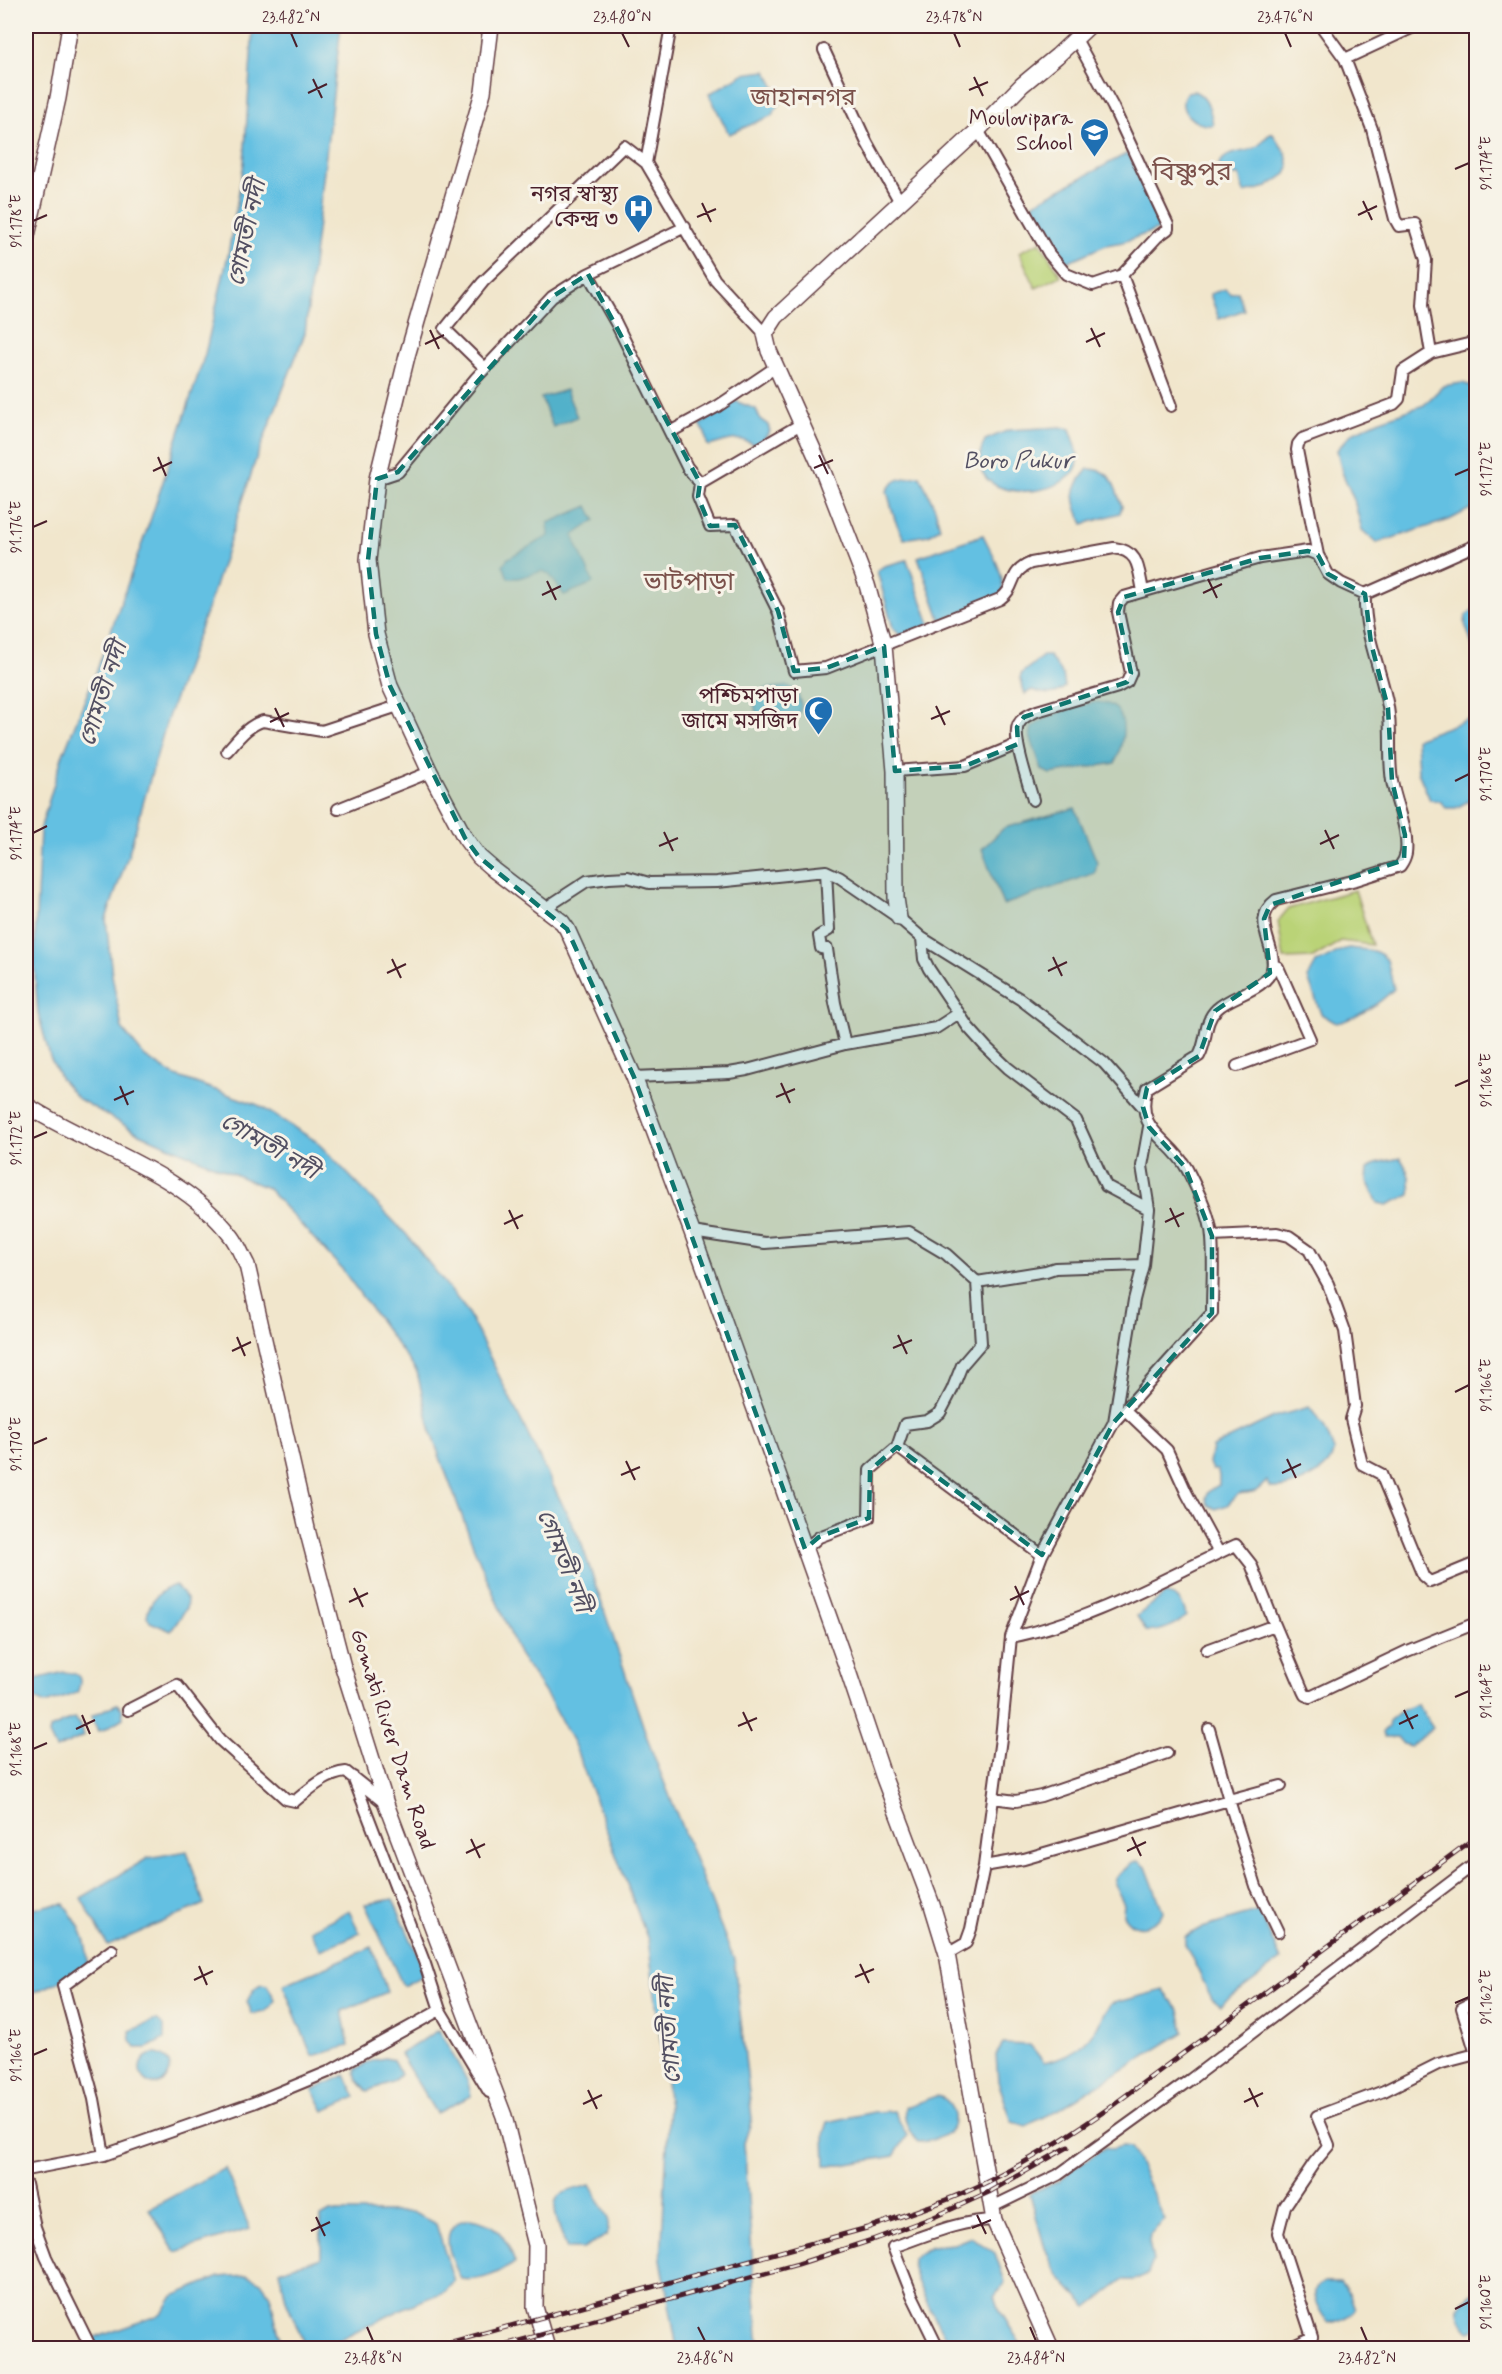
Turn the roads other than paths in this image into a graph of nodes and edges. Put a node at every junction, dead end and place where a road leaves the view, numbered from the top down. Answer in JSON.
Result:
{"nodes":[{"id":1,"x":70,"y":26,"type":"edge"},
{"id":2,"x":491,"y":26,"type":"edge"},
{"id":3,"x":671,"y":26,"type":"edge"},
{"id":4,"x":1089,"y":26,"type":"edge"},
{"id":5,"x":1321,"y":26,"type":"edge"},
{"id":6,"x":1416,"y":26,"type":"edge"},
{"id":7,"x":1076,"y":39,"type":"junction"},
{"id":8,"x":824,"y":50,"type":"dead end"},
{"id":9,"x":1345,"y":59,"type":"junction"},
{"id":10,"x":978,"y":130,"type":"junction"},
{"id":11,"x":646,"y":163,"type":"junction"},
{"id":12,"x":900,"y":202,"type":"junction"},
{"id":13,"x":29,"y":210,"type":"edge"},
{"id":14,"x":685,"y":227,"type":"junction"},
{"id":15,"x":26,"y":240,"type":"edge"},
{"id":16,"x":588,"y":274,"type":"junction"},
{"id":17,"x":1122,"y":275,"type":"junction"},
{"id":18,"x":765,"y":334,"type":"junction"},
{"id":19,"x":1476,"y":342,"type":"edge"},
{"id":20,"x":1431,"y":353,"type":"junction"},
{"id":21,"x":776,"y":367,"type":"junction"},
{"id":22,"x":485,"y":368,"type":"junction"},
{"id":23,"x":1171,"y":406,"type":"dead end"},
{"id":24,"x":801,"y":424,"type":"junction"},
{"id":25,"x":670,"y":432,"type":"junction"},
{"id":26,"x":377,"y":479,"type":"junction"},
{"id":27,"x":700,"y":483,"type":"junction"},
{"id":28,"x":1476,"y":544,"type":"edge"},
{"id":29,"x":1318,"y":555,"type":"junction"},
{"id":30,"x":1143,"y":591,"type":"junction"},
{"id":31,"x":1365,"y":594,"type":"junction"},
{"id":32,"x":884,"y":646,"type":"junction"},
{"id":33,"x":398,"y":706,"type":"junction"},
{"id":34,"x":1018,"y":744,"type":"junction"},
{"id":35,"x":227,"y":751,"type":"dead end"},
{"id":36,"x":895,"y":771,"type":"junction"},
{"id":37,"x":430,"y":772,"type":"junction"},
{"id":38,"x":1033,"y":800,"type":"dead end"},
{"id":39,"x":338,"y":809,"type":"dead end"},
{"id":40,"x":826,"y":871,"type":"junction"},
{"id":41,"x":544,"y":909,"type":"junction"},
{"id":42,"x":899,"y":918,"type":"junction"},
{"id":43,"x":922,"y":938,"type":"junction"},
{"id":44,"x":1273,"y":965,"type":"junction"},
{"id":45,"x":958,"y":1013,"type":"junction"},
{"id":46,"x":845,"y":1044,"type":"junction"},
{"id":47,"x":1237,"y":1066,"type":"dead end"},
{"id":48,"x":634,"y":1077,"type":"junction"},
{"id":49,"x":26,"y":1105,"type":"edge"},
{"id":50,"x":1143,"y":1107,"type":"junction"},
{"id":51,"x":1149,"y":1126,"type":"junction"},
{"id":52,"x":1149,"y":1209,"type":"junction"},
{"id":53,"x":693,"y":1232,"type":"junction"},
{"id":54,"x":1212,"y":1236,"type":"junction"},
{"id":55,"x":1143,"y":1265,"type":"junction"},
{"id":56,"x":977,"y":1282,"type":"junction"},
{"id":57,"x":1125,"y":1410,"type":"junction"},
{"id":58,"x":1114,"y":1422,"type":"junction"},
{"id":59,"x":897,"y":1447,"type":"junction"},
{"id":60,"x":805,"y":1549,"type":"junction"},
{"id":61,"x":1219,"y":1553,"type":"junction"},
{"id":62,"x":1042,"y":1555,"type":"junction"},
{"id":63,"x":1476,"y":1563,"type":"edge"},
{"id":64,"x":1476,"y":1623,"type":"edge"},
{"id":65,"x":1275,"y":1625,"type":"junction"},
{"id":66,"x":1011,"y":1637,"type":"junction"},
{"id":67,"x":1207,"y":1650,"type":"dead end"},
{"id":68,"x":128,"y":1710,"type":"dead end"},
{"id":69,"x":1209,"y":1729,"type":"dead end"},
{"id":70,"x":1167,"y":1753,"type":"dead end"},
{"id":71,"x":352,"y":1776,"type":"junction"},
{"id":72,"x":1281,"y":1786,"type":"dead end"},
{"id":73,"x":993,"y":1798,"type":"junction"},
{"id":74,"x":1229,"y":1800,"type":"junction"},
{"id":75,"x":386,"y":1804,"type":"junction"},
{"id":76,"x":1476,"y":1863,"type":"edge"},
{"id":77,"x":984,"y":1866,"type":"junction"},
{"id":78,"x":1278,"y":1932,"type":"dead end"},
{"id":79,"x":112,"y":1950,"type":"dead end"},
{"id":80,"x":947,"y":1954,"type":"junction"},
{"id":81,"x":1476,"y":2001,"type":"edge"},
{"id":82,"x":440,"y":2010,"type":"junction"},
{"id":83,"x":1476,"y":2054,"type":"edge"},
{"id":84,"x":504,"y":2116,"type":"junction"},
{"id":85,"x":104,"y":2156,"type":"junction"},
{"id":86,"x":26,"y":2170,"type":"edge"},
{"id":87,"x":26,"y":2184,"type":"edge"},
{"id":88,"x":993,"y":2213,"type":"junction"},
{"id":89,"x":546,"y":2348,"type":"edge"},
{"id":90,"x":91,"y":2349,"type":"edge"},
{"id":91,"x":938,"y":2349,"type":"edge"},
{"id":92,"x":1051,"y":2349,"type":"edge"},
{"id":93,"x":1289,"y":2349,"type":"edge"}],
"edges":[{"from":1,"to":13,"type":"street"},
{"from":2,"to":26,"type":"street"},
{"from":3,"to":11,"type":"street"},
{"from":4,"to":7,"type":"street"},
{"from":5,"to":9,"type":"street"},
{"from":6,"to":9,"type":"street"},
{"from":7,"to":10,"type":"street"},
{"from":7,"to":17,"type":"street"},
{"from":8,"to":12,"type":"street"},
{"from":9,"to":20,"type":"street"},
{"from":10,"to":12,"type":"street"},
{"from":10,"to":17,"type":"street"},
{"from":11,"to":14,"type":"street"},
{"from":11,"to":22,"type":"street"},
{"from":12,"to":18,"type":"street"},
{"from":13,"to":15,"type":"street"},
{"from":14,"to":16,"type":"street"},
{"from":14,"to":18,"type":"street"},
{"from":16,"to":22,"type":"street"},
{"from":16,"to":25,"type":"street"},
{"from":17,"to":23,"type":"street"},
{"from":18,"to":21,"type":"street"},
{"from":19,"to":20,"type":"street"},
{"from":20,"to":29,"type":"street"},
{"from":21,"to":24,"type":"street"},
{"from":21,"to":25,"type":"street"},
{"from":22,"to":26,"type":"street"},
{"from":24,"to":27,"type":"street"},
{"from":24,"to":32,"type":"street"},
{"from":25,"to":27,"type":"street"},
{"from":26,"to":33,"type":"street"},
{"from":27,"to":32,"type":"street"},
{"from":28,"to":31,"type":"street"},
{"from":29,"to":30,"type":"street"},
{"from":29,"to":31,"type":"street"},
{"from":30,"to":32,"type":"street"},
{"from":30,"to":34,"type":"street"},
{"from":31,"to":44,"type":"street"},
{"from":32,"to":36,"type":"street"},
{"from":33,"to":35,"type":"street"},
{"from":33,"to":37,"type":"street"},
{"from":34,"to":36,"type":"street"},
{"from":34,"to":38,"type":"street"},
{"from":36,"to":42,"type":"street"},
{"from":37,"to":39,"type":"street"},
{"from":37,"to":41,"type":"street"},
{"from":40,"to":41,"type":"street"},
{"from":40,"to":42,"type":"street"},
{"from":40,"to":46,"type":"street"},
{"from":41,"to":48,"type":"street"},
{"from":42,"to":43,"type":"street"},
{"from":43,"to":45,"type":"street"},
{"from":43,"to":50,"type":"street"},
{"from":44,"to":47,"type":"street"},
{"from":44,"to":50,"type":"street"},
{"from":45,"to":46,"type":"street"},
{"from":45,"to":52,"type":"street"},
{"from":46,"to":48,"type":"street"},
{"from":48,"to":53,"type":"street"},
{"from":49,"to":75,"type":"street","name":"Gomati River Dam Road"},
{"from":50,"to":51,"type":"street"},
{"from":51,"to":52,"type":"street"},
{"from":51,"to":54,"type":"street"},
{"from":52,"to":55,"type":"street"},
{"from":53,"to":56,"type":"street"},
{"from":53,"to":60,"type":"street"},
{"from":54,"to":57,"type":"street"},
{"from":54,"to":63,"type":"street"},
{"from":55,"to":56,"type":"street"},
{"from":55,"to":58,"type":"street"},
{"from":56,"to":59,"type":"street"},
{"from":57,"to":58,"type":"street"},
{"from":57,"to":61,"type":"street"},
{"from":58,"to":62,"type":"street"},
{"from":59,"to":60,"type":"street"},
{"from":59,"to":62,"type":"street"},
{"from":60,"to":80,"type":"street"},
{"from":61,"to":65,"type":"street"},
{"from":61,"to":66,"type":"street"},
{"from":62,"to":66,"type":"street"},
{"from":64,"to":65,"type":"street"},
{"from":65,"to":67,"type":"street"},
{"from":66,"to":73,"type":"street"},
{"from":68,"to":71,"type":"street"},
{"from":69,"to":74,"type":"street"},
{"from":70,"to":73,"type":"street"},
{"from":71,"to":75,"type":"street"},
{"from":71,"to":82,"type":"street"},
{"from":72,"to":74,"type":"street"},
{"from":73,"to":77,"type":"street"},
{"from":74,"to":77,"type":"street"},
{"from":74,"to":78,"type":"street"},
{"from":75,"to":84,"type":"street","name":"Gomati River Dam Road"},
{"from":76,"to":88,"type":"street"},
{"from":77,"to":80,"type":"street"},
{"from":79,"to":85,"type":"street"},
{"from":80,"to":88,"type":"street"},
{"from":81,"to":83,"type":"street"},
{"from":82,"to":84,"type":"street"},
{"from":82,"to":85,"type":"street"},
{"from":83,"to":93,"type":"street"},
{"from":84,"to":89,"type":"street","name":"Gomati River Dam Road"},
{"from":85,"to":86,"type":"street"},
{"from":87,"to":90,"type":"street"},
{"from":88,"to":91,"type":"street"},
{"from":88,"to":92,"type":"street"}]}
